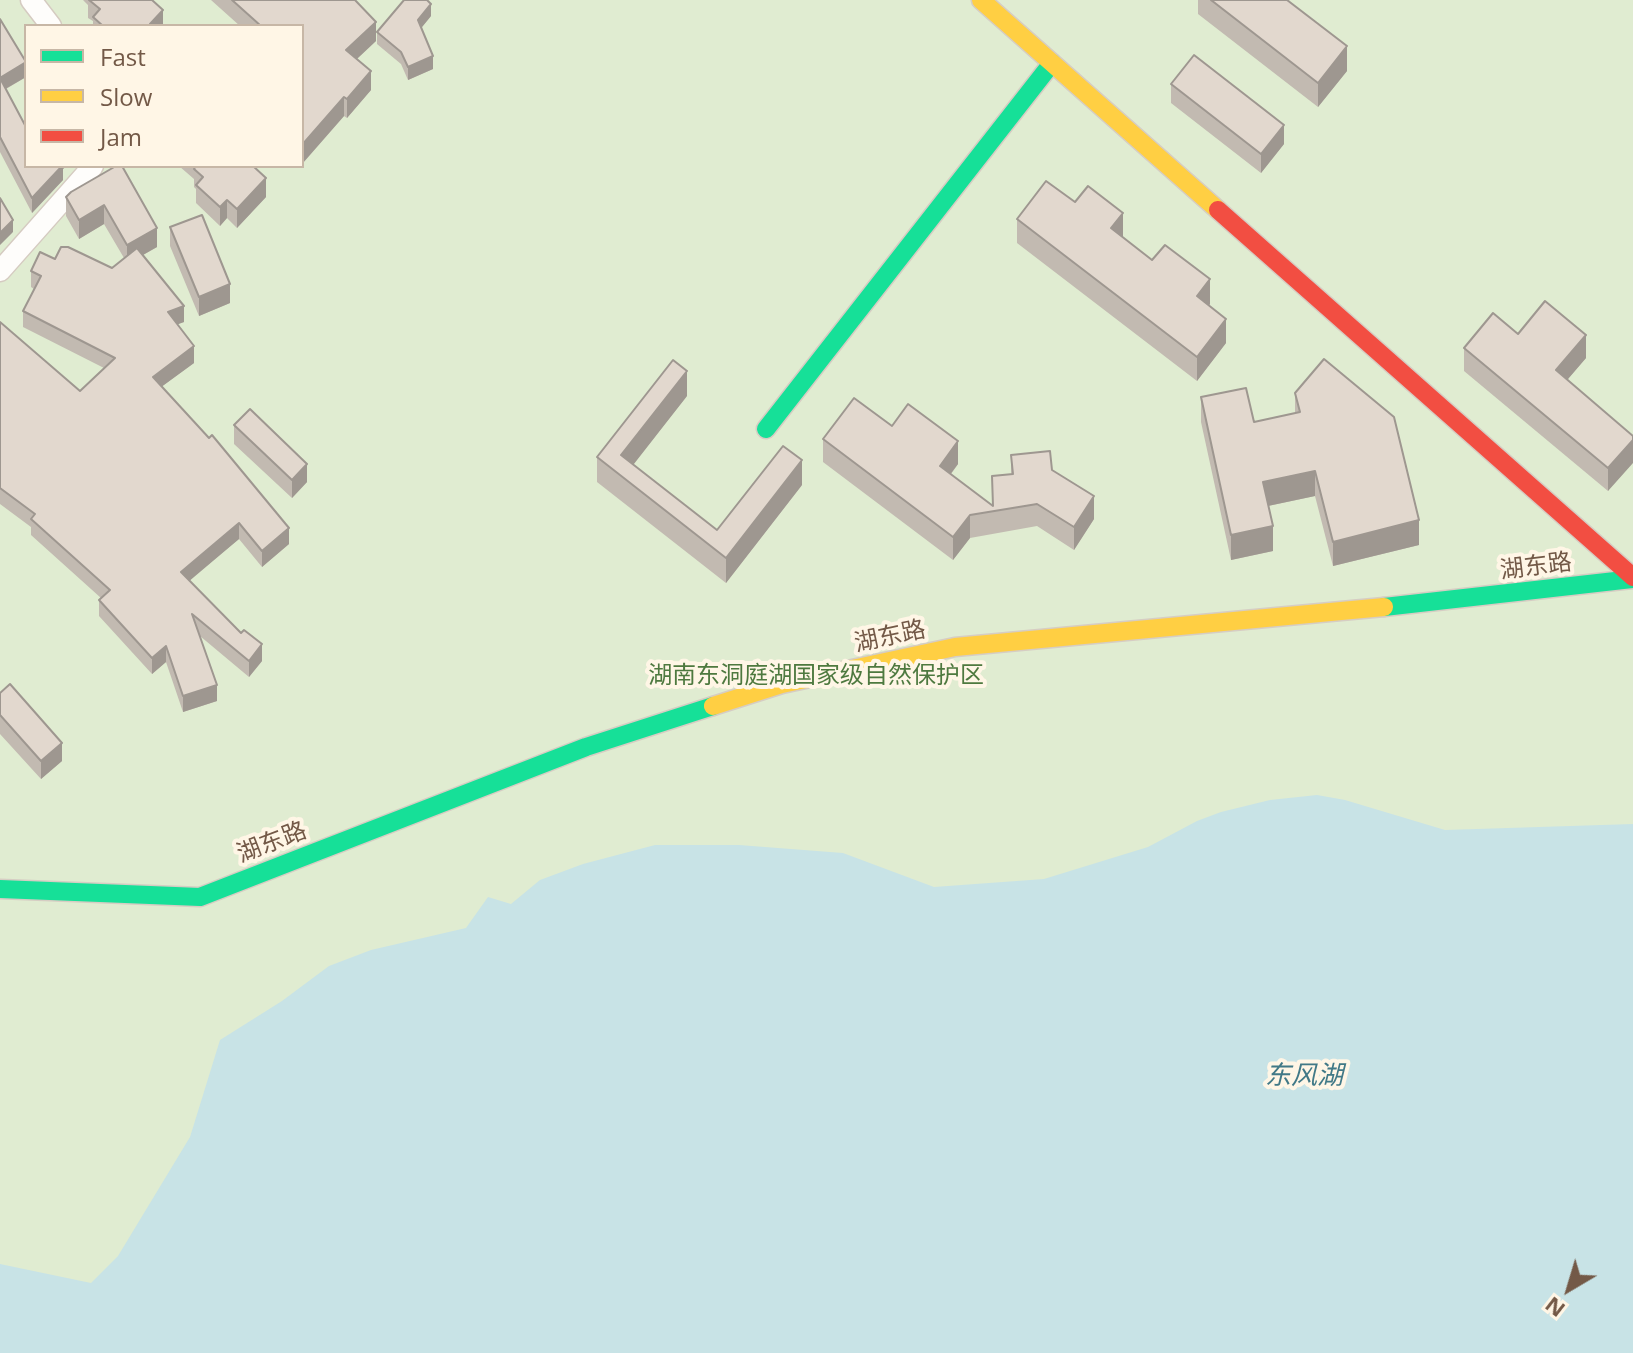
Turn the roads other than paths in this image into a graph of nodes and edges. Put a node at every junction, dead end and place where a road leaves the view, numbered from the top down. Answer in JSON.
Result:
{"nodes":[{"id":1,"x":31,"y":0,"type":"edge"},
{"id":2,"x":981,"y":0,"type":"edge"},
{"id":3,"x":49,"y":24,"type":"edge"},
{"id":4,"x":1052,"y":63,"type":"junction"},
{"id":5,"x":91,"y":168,"type":"edge"},
{"id":6,"x":0,"y":271,"type":"edge"},
{"id":7,"x":766,"y":429,"type":"dead end"},
{"id":8,"x":1633,"y":578,"type":"edge"},
{"id":9,"x":0,"y":889,"type":"edge"}],
"edges":[{"from":1,"to":3,"type":"street"},
{"from":2,"to":4,"type":"street"},
{"from":4,"to":7,"type":"street"},
{"from":4,"to":8,"type":"street"},
{"from":5,"to":6,"type":"street"},
{"from":8,"to":9,"type":"street","name":"湖东路"}]}
